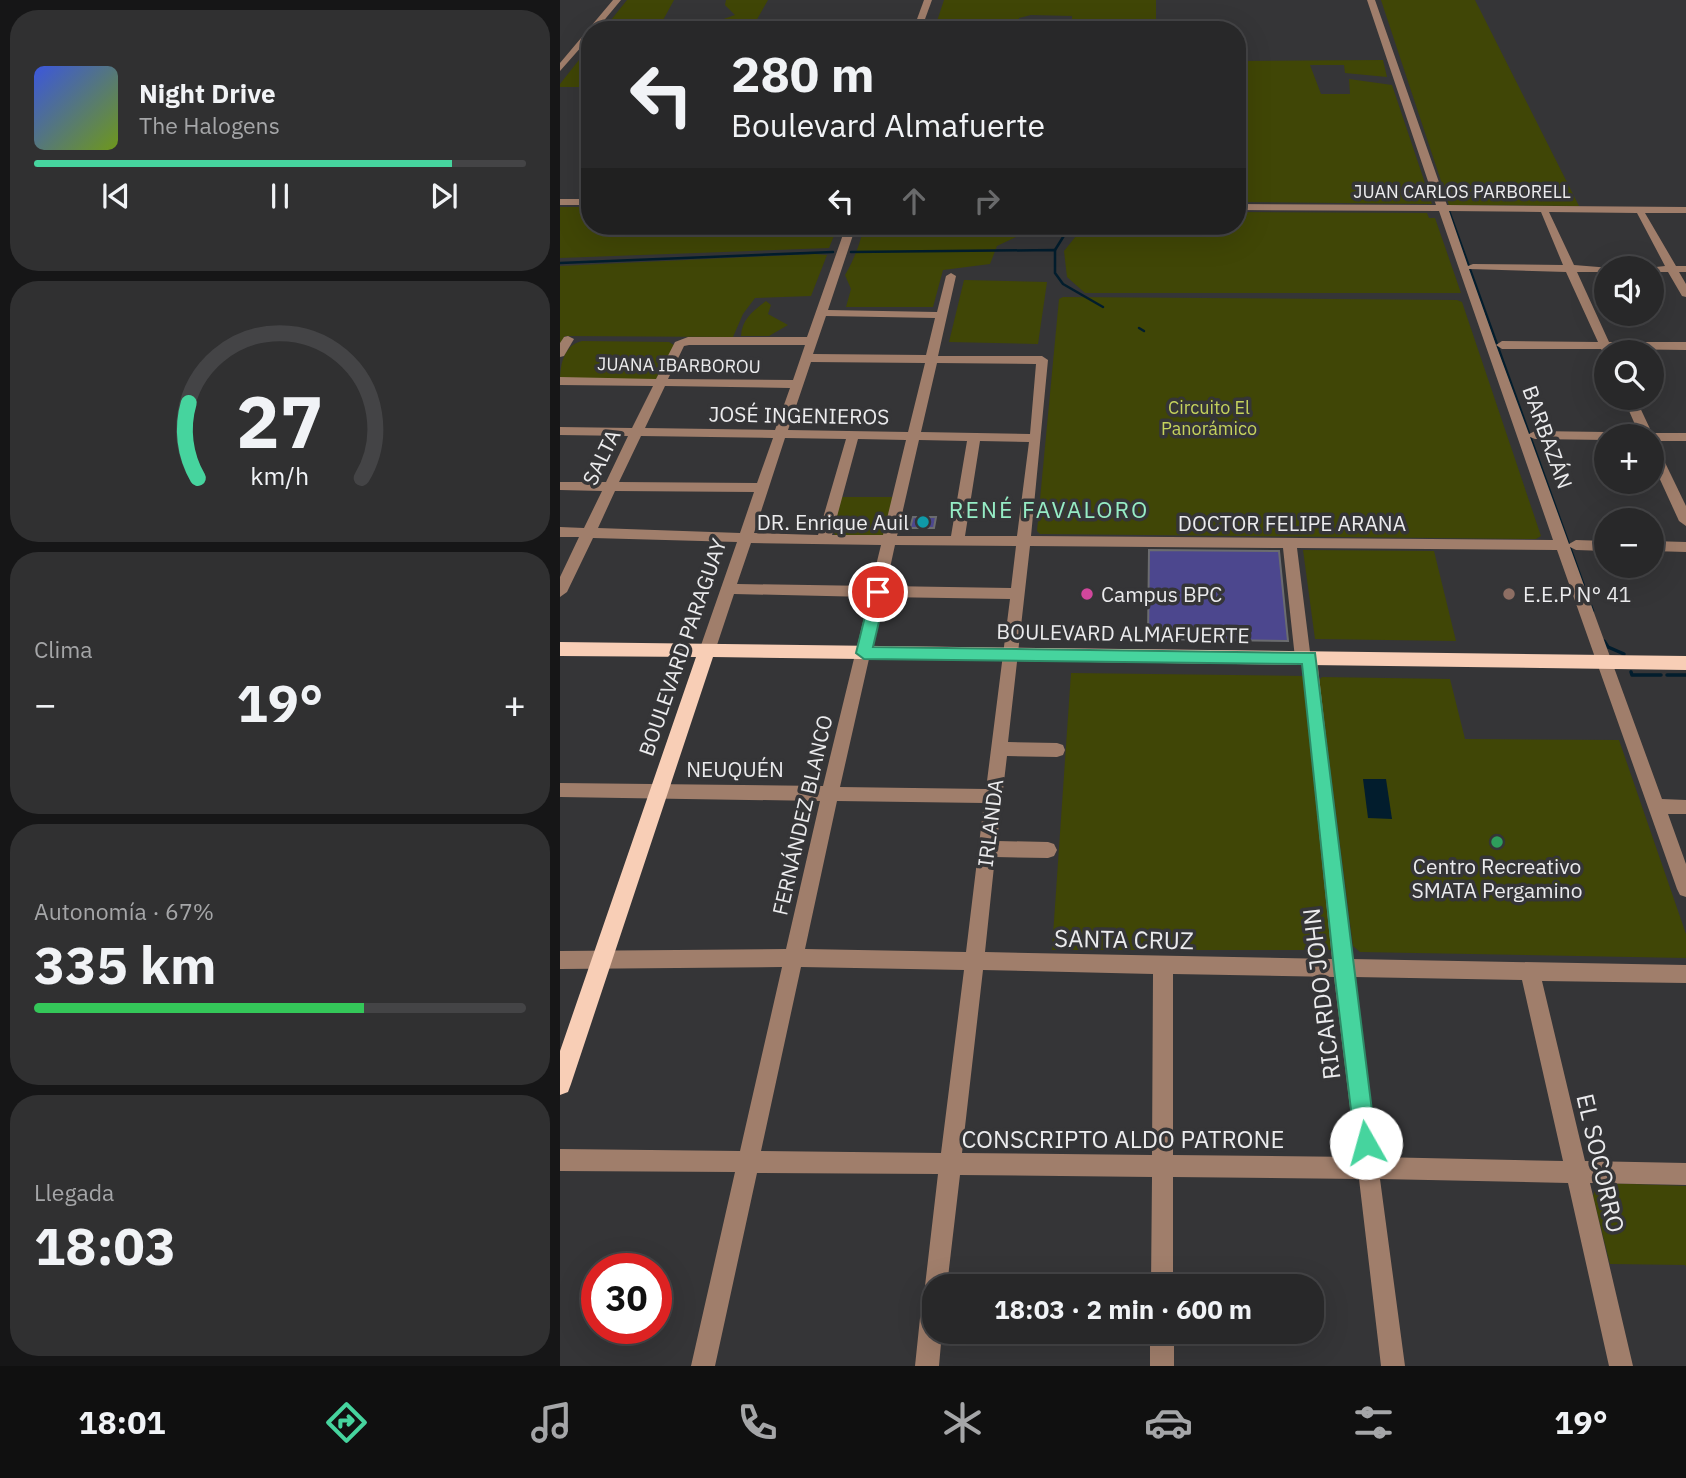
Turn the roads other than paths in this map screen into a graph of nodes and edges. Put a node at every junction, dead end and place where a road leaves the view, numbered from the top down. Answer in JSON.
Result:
{"nodes":[{"id":1,"x":617,"y":0,"type":"edge"},
{"id":2,"x":928,"y":0,"type":"edge"},
{"id":3,"x":1371,"y":0,"type":"edge"},
{"id":4,"x":599,"y":21,"type":"edge"},
{"id":5,"x":920,"y":21,"type":"edge"},
{"id":6,"x":581,"y":43,"type":"edge"},
{"id":7,"x":560,"y":68,"type":"edge"},
{"id":8,"x":560,"y":202,"type":"edge"},
{"id":9,"x":581,"y":202,"type":"edge"},
{"id":10,"x":1246,"y":207,"type":"edge"},
{"id":11,"x":1442,"y":208,"type":"junction"},
{"id":12,"x":1686,"y":210,"type":"edge"},
{"id":13,"x":1545,"y":213,"type":"dead end"},
{"id":14,"x":1641,"y":214,"type":"dead end"},
{"id":15,"x":848,"y":235,"type":"edge"},
{"id":16,"x":1473,"y":267,"type":"dead end"},
{"id":17,"x":1570,"y":269,"type":"junction"},
{"id":18,"x":1594,"y":269,"type":"edge"},
{"id":19,"x":1664,"y":269,"type":"edge"},
{"id":20,"x":1671,"y":269,"type":"junction"},
{"id":21,"x":1686,"y":270,"type":"edge"},
{"id":22,"x":951,"y":275,"type":"dead end"},
{"id":23,"x":1686,"y":294,"type":"edge"},
{"id":24,"x":822,"y":313,"type":"junction"},
{"id":25,"x":941,"y":315,"type":"junction"},
{"id":26,"x":568,"y":339,"type":"dead end"},
{"id":27,"x":1602,"y":340,"type":"edge"},
{"id":28,"x":812,"y":341,"type":"junction"},
{"id":29,"x":1502,"y":345,"type":"dead end"},
{"id":30,"x":1686,"y":346,"type":"edge"},
{"id":31,"x":1664,"y":347,"type":"edge"},
{"id":32,"x":1594,"y":349,"type":"edge"},
{"id":33,"x":560,"y":353,"type":"edge"},
{"id":34,"x":806,"y":358,"type":"junction"},
{"id":35,"x":931,"y":359,"type":"junction"},
{"id":36,"x":560,"y":381,"type":"edge"},
{"id":37,"x":660,"y":382,"type":"junction"},
{"id":38,"x":797,"y":384,"type":"junction"},
{"id":39,"x":560,"y":431,"type":"edge"},
{"id":40,"x":636,"y":432,"type":"junction"},
{"id":41,"x":781,"y":434,"type":"junction"},
{"id":42,"x":1535,"y":435,"type":"dead end"},
{"id":43,"x":853,"y":436,"type":"junction"},
{"id":44,"x":1594,"y":436,"type":"edge"},
{"id":45,"x":913,"y":437,"type":"junction"},
{"id":46,"x":974,"y":437,"type":"junction"},
{"id":47,"x":1664,"y":437,"type":"edge"},
{"id":48,"x":1686,"y":437,"type":"edge"},
{"id":49,"x":1036,"y":438,"type":"junction"},
{"id":50,"x":1664,"y":474,"type":"edge"},
{"id":51,"x":560,"y":486,"type":"edge"},
{"id":52,"x":610,"y":486,"type":"junction"},
{"id":53,"x":761,"y":488,"type":"junction"},
{"id":54,"x":1686,"y":521,"type":"edge"},
{"id":55,"x":560,"y":532,"type":"edge"},
{"id":56,"x":588,"y":533,"type":"junction"},
{"id":57,"x":746,"y":535,"type":"junction"},
{"id":58,"x":824,"y":540,"type":"junction"},
{"id":59,"x":890,"y":540,"type":"junction"},
{"id":60,"x":957,"y":541,"type":"junction"},
{"id":61,"x":1024,"y":541,"type":"junction"},
{"id":62,"x":1290,"y":545,"type":"junction"},
{"id":63,"x":1569,"y":545,"type":"junction"},
{"id":64,"x":1594,"y":546,"type":"edge"},
{"id":65,"x":1664,"y":547,"type":"edge"},
{"id":66,"x":1686,"y":547,"type":"edge"},
{"id":67,"x":728,"y":589,"type":"junction"},
{"id":68,"x":560,"y":592,"type":"edge"},
{"id":69,"x":878,"y":592,"type":"junction"},
{"id":70,"x":1018,"y":594,"type":"junction"},
{"id":71,"x":560,"y":649,"type":"edge"},
{"id":72,"x":707,"y":651,"type":"junction"},
{"id":73,"x":864,"y":653,"type":"junction"},
{"id":74,"x":1010,"y":655,"type":"junction"},
{"id":75,"x":1306,"y":658,"type":"junction"},
{"id":76,"x":1605,"y":661,"type":"junction"},
{"id":77,"x":1686,"y":663,"type":"edge"},
{"id":78,"x":999,"y":749,"type":"junction"},
{"id":79,"x":1057,"y":750,"type":"dead end"},
{"id":80,"x":560,"y":790,"type":"edge"},
{"id":81,"x":659,"y":792,"type":"junction"},
{"id":82,"x":830,"y":793,"type":"junction"},
{"id":83,"x":994,"y":796,"type":"junction"},
{"id":84,"x":1657,"y":806,"type":"junction"},
{"id":85,"x":1686,"y":807,"type":"edge"},
{"id":86,"x":987,"y":849,"type":"junction"},
{"id":87,"x":1048,"y":850,"type":"dead end"},
{"id":88,"x":1686,"y":889,"type":"edge"},
{"id":89,"x":793,"y":958,"type":"junction"},
{"id":90,"x":560,"y":960,"type":"edge"},
{"id":91,"x":602,"y":960,"type":"junction"},
{"id":92,"x":973,"y":960,"type":"junction"},
{"id":93,"x":1163,"y":964,"type":"junction"},
{"id":94,"x":1343,"y":969,"type":"junction"},
{"id":95,"x":1530,"y":971,"type":"junction"},
{"id":96,"x":1686,"y":974,"type":"edge"},
{"id":97,"x":560,"y":1084,"type":"edge"},
{"id":98,"x":560,"y":1160,"type":"edge"},
{"id":99,"x":747,"y":1162,"type":"junction"},
{"id":100,"x":950,"y":1164,"type":"junction"},
{"id":101,"x":1161,"y":1166,"type":"junction"},
{"id":102,"x":1369,"y":1168,"type":"junction"},
{"id":103,"x":1576,"y":1172,"type":"junction"},
{"id":104,"x":1686,"y":1174,"type":"edge"},
{"id":105,"x":937,"y":1274,"type":"edge"},
{"id":106,"x":1162,"y":1274,"type":"edge"},
{"id":107,"x":929,"y":1344,"type":"edge"},
{"id":108,"x":1162,"y":1344,"type":"edge"},
{"id":109,"x":702,"y":1366,"type":"edge"},
{"id":110,"x":927,"y":1366,"type":"edge"},
{"id":111,"x":1162,"y":1366,"type":"edge"},
{"id":112,"x":1393,"y":1366,"type":"edge"},
{"id":113,"x":1621,"y":1366,"type":"edge"}],
"edges":[{"from":1,"to":4,"type":"street"},
{"from":2,"to":5,"type":"street"},
{"from":3,"to":11,"type":"street","name":"BARBAZÁN"},
{"from":6,"to":7,"type":"street"},
{"from":8,"to":9,"type":"street"},
{"from":10,"to":11,"type":"street","name":"JUAN CARLOS PARBORELL"},
{"from":11,"to":12,"type":"street","name":"JUAN CARLOS PARBORELL"},
{"from":11,"to":63,"type":"street","name":"BARBAZÁN"},
{"from":13,"to":17,"type":"street"},
{"from":14,"to":20,"type":"street"},
{"from":15,"to":24,"type":"street","name":"BOULEVARD PARAGUAY"},
{"from":16,"to":17,"type":"street"},
{"from":17,"to":18,"type":"street"},
{"from":17,"to":27,"type":"street"},
{"from":19,"to":20,"type":"street"},
{"from":20,"to":21,"type":"street"},
{"from":20,"to":23,"type":"street"},
{"from":22,"to":25,"type":"street","name":"FERNÁNDEZ BLANCO"},
{"from":24,"to":25,"type":"street"},
{"from":24,"to":28,"type":"street","name":"BOULEVARD PARAGUAY"},
{"from":25,"to":35,"type":"street","name":"FERNÁNDEZ BLANCO"},
{"from":26,"to":33,"type":"street"},
{"from":28,"to":34,"type":"street","name":"BOULEVARD PARAGUAY"},
{"from":28,"to":37,"type":"street","name":"SALTA"},
{"from":29,"to":32,"type":"street"},
{"from":30,"to":31,"type":"street"},
{"from":34,"to":35,"type":"street"},
{"from":34,"to":38,"type":"street","name":"BOULEVARD PARAGUAY"},
{"from":35,"to":45,"type":"street","name":"FERNÁNDEZ BLANCO"},
{"from":35,"to":49,"type":"street","name":"IRLANDA"},
{"from":36,"to":37,"type":"street","name":"JUANA IBARBOROU"},
{"from":37,"to":38,"type":"street","name":"JUANA IBARBOROU"},
{"from":37,"to":40,"type":"street","name":"SALTA"},
{"from":38,"to":41,"type":"street","name":"BOULEVARD PARAGUAY"},
{"from":39,"to":40,"type":"street","name":"JOSÉ INGENIEROS"},
{"from":40,"to":41,"type":"street","name":"JOSÉ INGENIEROS"},
{"from":40,"to":52,"type":"street","name":"SALTA"},
{"from":41,"to":43,"type":"street","name":"JOSÉ INGENIEROS"},
{"from":41,"to":53,"type":"street","name":"BOULEVARD PARAGUAY"},
{"from":42,"to":44,"type":"street"},
{"from":43,"to":45,"type":"street","name":"JOSÉ INGENIEROS"},
{"from":43,"to":58,"type":"street"},
{"from":45,"to":46,"type":"street","name":"JOSÉ INGENIEROS"},
{"from":45,"to":59,"type":"street","name":"FERNÁNDEZ BLANCO"},
{"from":46,"to":49,"type":"street","name":"JOSÉ INGENIEROS"},
{"from":46,"to":60,"type":"street"},
{"from":47,"to":48,"type":"street"},
{"from":49,"to":61,"type":"street","name":"IRLANDA"},
{"from":50,"to":54,"type":"street"},
{"from":51,"to":52,"type":"street"},
{"from":52,"to":53,"type":"street"},
{"from":52,"to":56,"type":"street","name":"SALTA"},
{"from":53,"to":57,"type":"street","name":"BOULEVARD PARAGUAY"},
{"from":55,"to":56,"type":"street","name":"DOCTOR FELIPE ARANA"},
{"from":56,"to":57,"type":"street","name":"DOCTOR FELIPE ARANA"},
{"from":56,"to":68,"type":"street","name":"SALTA"},
{"from":57,"to":58,"type":"street","name":"DOCTOR FELIPE ARANA"},
{"from":57,"to":67,"type":"street","name":"BOULEVARD PARAGUAY"},
{"from":58,"to":59,"type":"street","name":"DOCTOR FELIPE ARANA"},
{"from":59,"to":60,"type":"street","name":"DOCTOR FELIPE ARANA"},
{"from":59,"to":69,"type":"street","name":"FERNÁNDEZ BLANCO"},
{"from":60,"to":61,"type":"street","name":"DOCTOR FELIPE ARANA"},
{"from":61,"to":62,"type":"street","name":"DOCTOR FELIPE ARANA"},
{"from":61,"to":70,"type":"street","name":"IRLANDA"},
{"from":62,"to":63,"type":"street","name":"DOCTOR FELIPE ARANA"},
{"from":62,"to":75,"type":"street","name":"RICARDO JOHN"},
{"from":63,"to":64,"type":"street","name":"DOCTOR FELIPE ARANA"},
{"from":63,"to":76,"type":"street","name":"BARBAZÁN"},
{"from":65,"to":66,"type":"street"},
{"from":67,"to":69,"type":"street"},
{"from":67,"to":72,"type":"street","name":"BOULEVARD PARAGUAY"},
{"from":69,"to":70,"type":"street"},
{"from":69,"to":73,"type":"street","name":"FERNÁNDEZ BLANCO"},
{"from":70,"to":74,"type":"street","name":"IRLANDA"},
{"from":71,"to":72,"type":"main road","name":"BOULEVARD ALMAFUERTE"},
{"from":72,"to":73,"type":"main road","name":"BOULEVARD ALMAFUERTE"},
{"from":72,"to":81,"type":"main road","name":"BOULEVARD PARAGUAY"},
{"from":73,"to":74,"type":"main road","name":"BOULEVARD ALMAFUERTE"},
{"from":73,"to":82,"type":"street","name":"FERNÁNDEZ BLANCO"},
{"from":74,"to":75,"type":"main road","name":"BOULEVARD ALMAFUERTE"},
{"from":74,"to":78,"type":"street","name":"IRLANDA"},
{"from":75,"to":76,"type":"main road","name":"BOULEVARD ALMAFUERTE"},
{"from":75,"to":94,"type":"street","name":"RICARDO JOHN"},
{"from":76,"to":77,"type":"main road","name":"BOULEVARD ALMAFUERTE"},
{"from":76,"to":84,"type":"street","name":"BARBAZÁN"},
{"from":78,"to":79,"type":"street"},
{"from":78,"to":83,"type":"street","name":"IRLANDA"},
{"from":80,"to":81,"type":"street","name":"NEUQUÉN"},
{"from":81,"to":82,"type":"street","name":"NEUQUÉN"},
{"from":81,"to":91,"type":"main road","name":"BOULEVARD PARAGUAY"},
{"from":82,"to":83,"type":"street","name":"NEUQUÉN"},
{"from":82,"to":89,"type":"street","name":"FERNÁNDEZ BLANCO"},
{"from":83,"to":86,"type":"street","name":"IRLANDA"},
{"from":84,"to":85,"type":"street"},
{"from":84,"to":88,"type":"street","name":"BARBAZÁN"},
{"from":86,"to":87,"type":"street"},
{"from":86,"to":92,"type":"street","name":"IRLANDA"},
{"from":89,"to":91,"type":"street","name":"SANTA CRUZ"},
{"from":89,"to":92,"type":"street","name":"SANTA CRUZ"},
{"from":89,"to":99,"type":"street","name":"FERNÁNDEZ BLANCO"},
{"from":90,"to":91,"type":"street","name":"SANTA CRUZ"},
{"from":91,"to":97,"type":"main road","name":"BOULEVARD PARAGUAY"},
{"from":92,"to":93,"type":"street","name":"SANTA CRUZ"},
{"from":92,"to":100,"type":"street","name":"IRLANDA"},
{"from":93,"to":94,"type":"street","name":"SANTA CRUZ"},
{"from":93,"to":101,"type":"street"},
{"from":94,"to":95,"type":"street","name":"SANTA CRUZ"},
{"from":94,"to":102,"type":"street","name":"RICARDO JOHN"},
{"from":95,"to":96,"type":"street","name":"SANTA CRUZ"},
{"from":95,"to":103,"type":"street","name":"EL SOCORRO"},
{"from":98,"to":99,"type":"street","name":"CONSCRIPTO ALDO PATRONE"},
{"from":99,"to":100,"type":"street","name":"CONSCRIPTO ALDO PATRONE"},
{"from":99,"to":109,"type":"street","name":"FERNÁNDEZ BLANCO"},
{"from":100,"to":101,"type":"street","name":"CONSCRIPTO ALDO PATRONE"},
{"from":100,"to":105,"type":"street","name":"IRLANDA"},
{"from":101,"to":102,"type":"street","name":"CONSCRIPTO ALDO PATRONE"},
{"from":101,"to":106,"type":"street"},
{"from":102,"to":103,"type":"street","name":"CONSCRIPTO ALDO PATRONE"},
{"from":102,"to":112,"type":"street","name":"RICARDO JOHN"},
{"from":103,"to":104,"type":"street","name":"CONSCRIPTO ALDO PATRONE"},
{"from":103,"to":113,"type":"street","name":"EL SOCORRO"},
{"from":107,"to":110,"type":"street"},
{"from":108,"to":111,"type":"street"}]}
